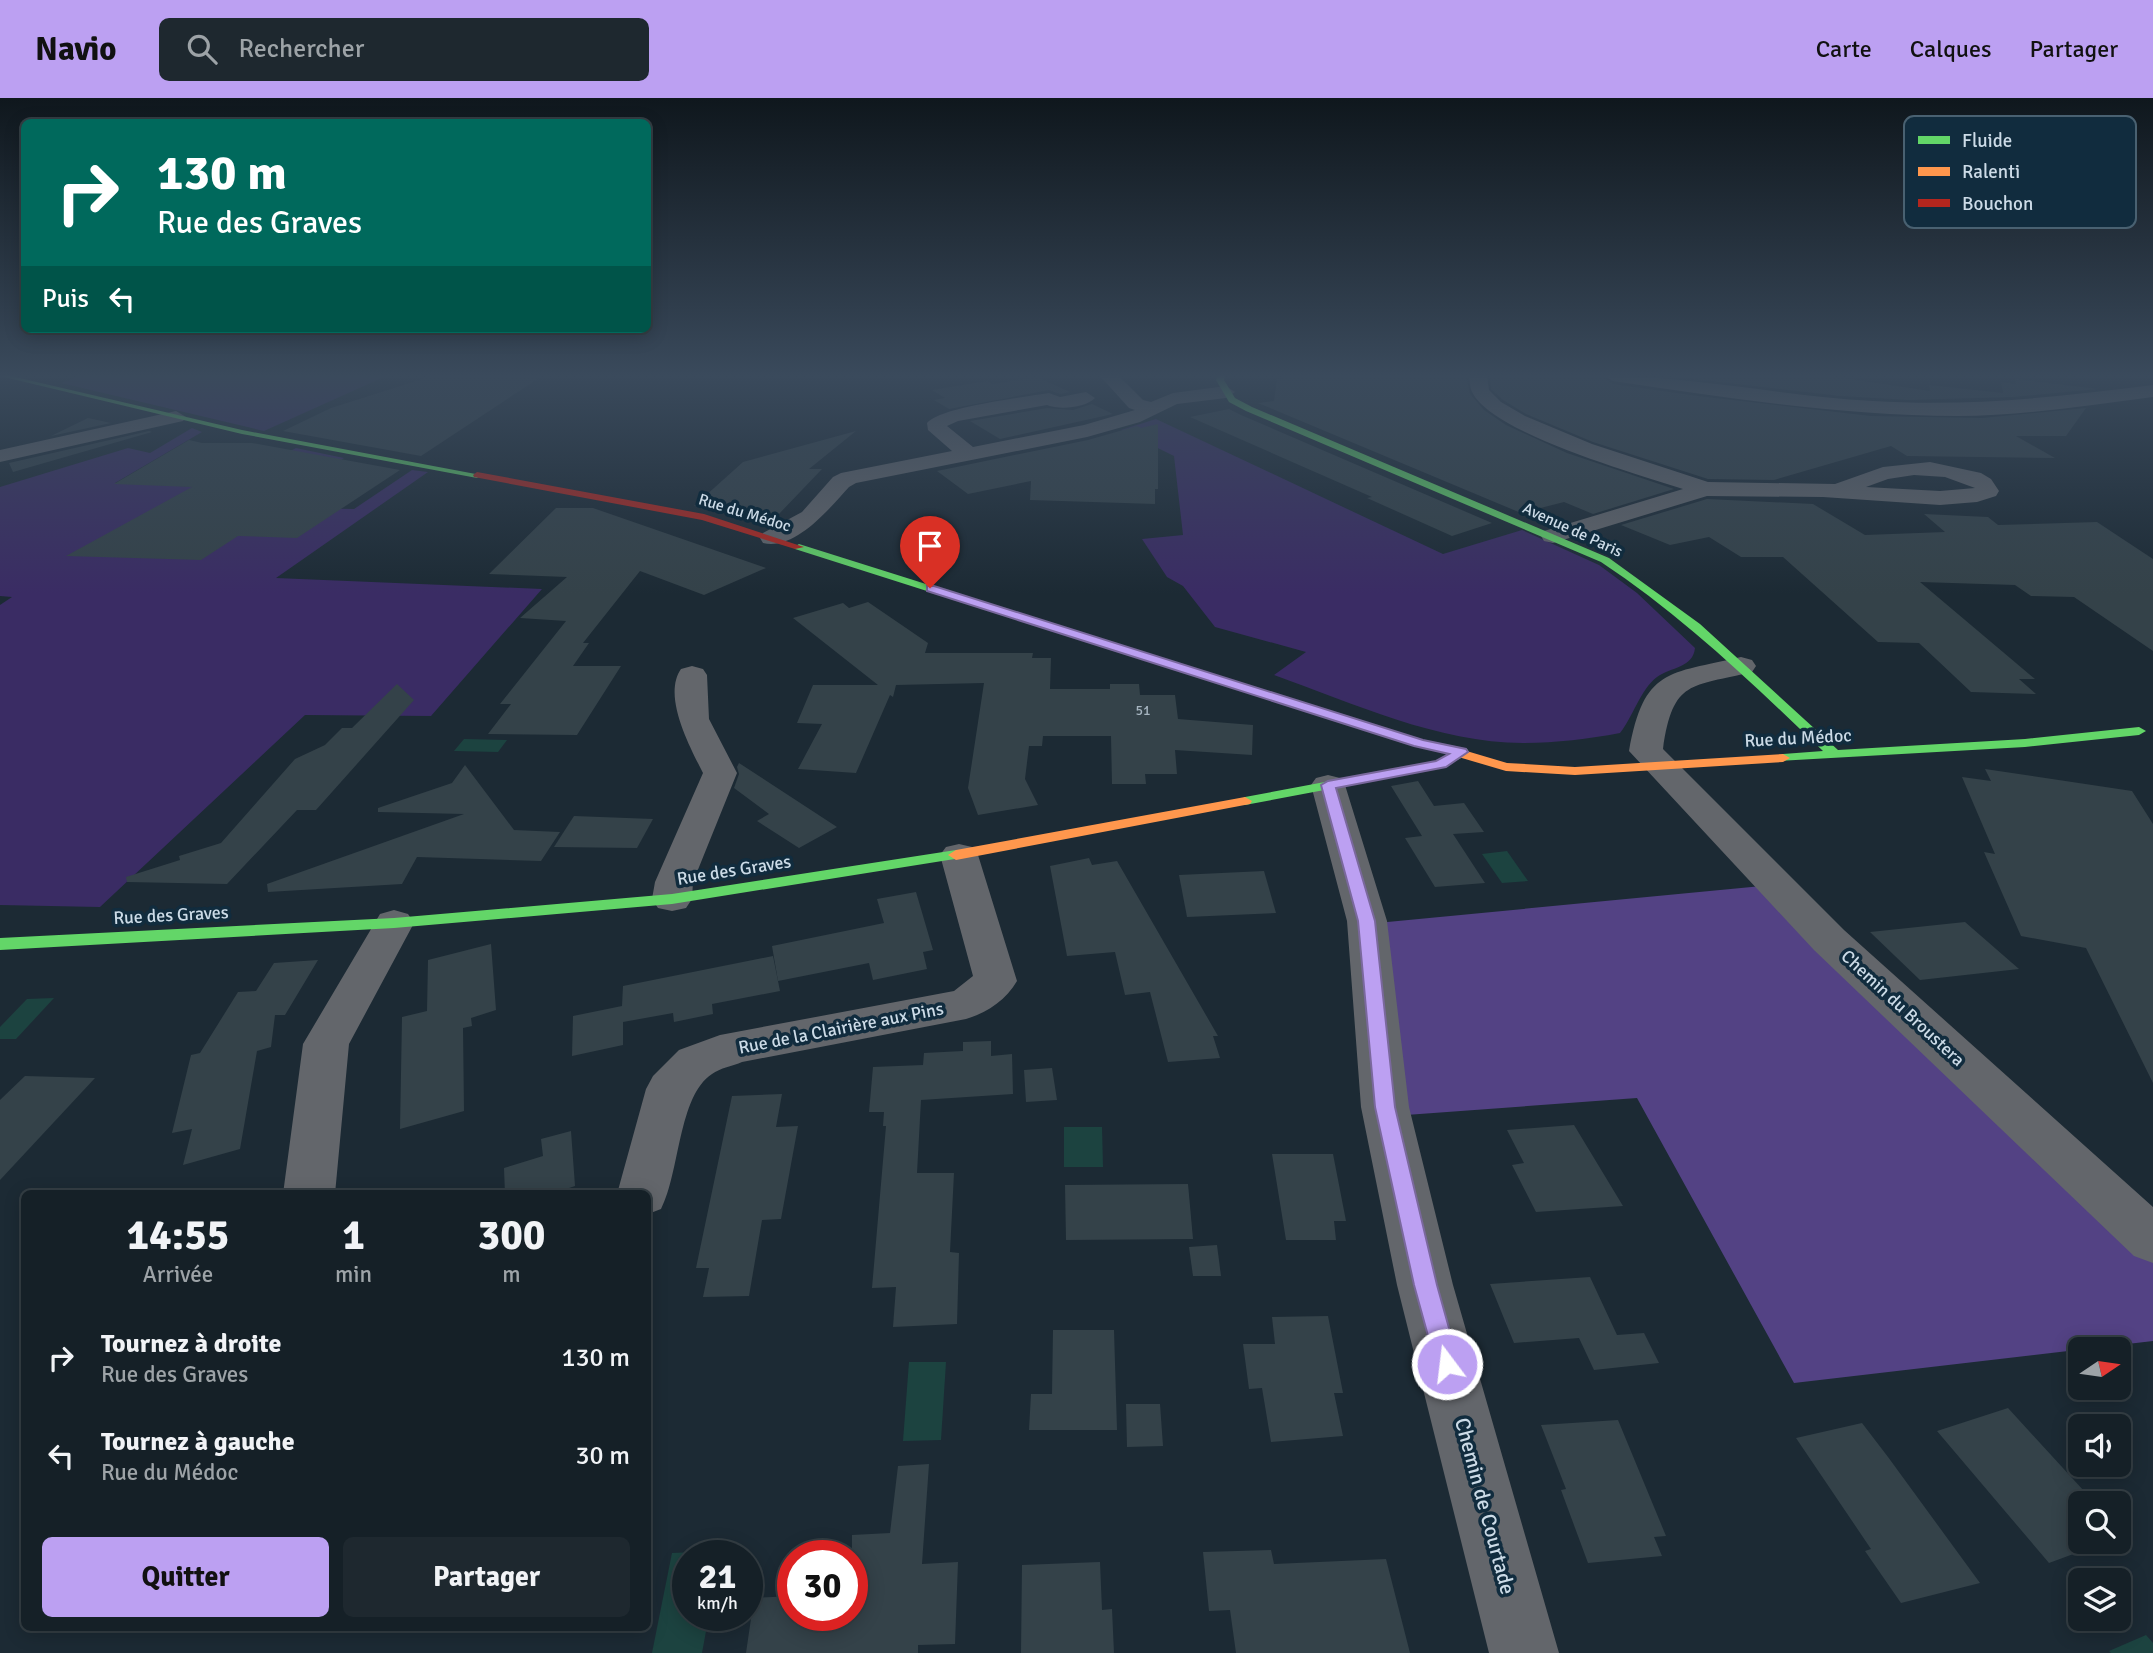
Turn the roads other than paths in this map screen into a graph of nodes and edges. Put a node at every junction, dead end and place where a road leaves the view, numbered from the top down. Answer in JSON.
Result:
{"nodes":[{"id":1,"x":34,"y":449,"type":"edge"},
{"id":2,"x":335,"y":449,"type":"edge"},
{"id":3,"x":961,"y":449,"type":"edge"},
{"id":4,"x":996,"y":449,"type":"edge"},
{"id":5,"x":1344,"y":449,"type":"edge"},
{"id":6,"x":1592,"y":449,"type":"edge"},
{"id":7,"x":968,"y":454,"type":"junction"},
{"id":8,"x":0,"y":456,"type":"edge"},
{"id":9,"x":1706,"y":489,"type":"junction"},
{"id":10,"x":1838,"y":491,"type":"junction"},
{"id":11,"x":1553,"y":536,"type":"junction"},
{"id":12,"x":772,"y":538,"type":"junction"},
{"id":13,"x":1741,"y":666,"type":"junction"},
{"id":14,"x":692,"y":675,"type":"dead end"},
{"id":15,"x":2146,"y":731,"type":"edge"},
{"id":16,"x":1813,"y":735,"type":"junction"},
{"id":17,"x":1461,"y":752,"type":"junction"},
{"id":18,"x":1561,"y":754,"type":"dead end"},
{"id":19,"x":1835,"y":755,"type":"junction"},
{"id":20,"x":1644,"y":756,"type":"junction"},
{"id":21,"x":1328,"y":785,"type":"junction"},
{"id":22,"x":959,"y":855,"type":"junction"},
{"id":23,"x":672,"y":899,"type":"junction"},
{"id":24,"x":394,"y":923,"type":"junction"},
{"id":25,"x":0,"y":944,"type":"edge"},
{"id":26,"x":309,"y":1190,"type":"edge"},
{"id":27,"x":644,"y":1190,"type":"edge"},
{"id":28,"x":2153,"y":1240,"type":"edge"},
{"id":29,"x":1524,"y":1653,"type":"edge"}],
"edges":[{"from":1,"to":8,"type":"street"},
{"from":2,"to":12,"type":"street","name":"Rue du Médoc"},
{"from":3,"to":7,"type":"street"},
{"from":4,"to":7,"type":"street"},
{"from":5,"to":11,"type":"street","name":"Avenue de Paris"},
{"from":6,"to":9,"type":"street"},
{"from":7,"to":12,"type":"street"},
{"from":9,"to":10,"type":"street"},
{"from":9,"to":11,"type":"street"},
{"from":10,"to":10,"type":"street"},
{"from":11,"to":13,"type":"street","name":"Avenue de Paris"},
{"from":12,"to":17,"type":"street","name":"Rue du Médoc"},
{"from":13,"to":16,"type":"street","name":"Avenue de Paris"},
{"from":13,"to":20,"type":"street"},
{"from":14,"to":23,"type":"street"},
{"from":15,"to":16,"type":"street","name":"Rue du Médoc"},
{"from":15,"to":19,"type":"street","name":"Rue du Médoc"},
{"from":16,"to":19,"type":"street","name":"Avenue de Paris"},
{"from":16,"to":20,"type":"street","name":"Rue du Médoc"},
{"from":17,"to":18,"type":"street","name":"Rue du Médoc"},
{"from":17,"to":20,"type":"street","name":"Rue du Médoc"},
{"from":17,"to":21,"type":"street","name":"Rue des Graves"},
{"from":19,"to":20,"type":"street","name":"Rue du Médoc"},
{"from":20,"to":28,"type":"street","name":"Chemin du Broustera"},
{"from":21,"to":22,"type":"street","name":"Rue des Graves"},
{"from":21,"to":29,"type":"street","name":"Chemin de Courtade"},
{"from":22,"to":23,"type":"street","name":"Rue des Graves"},
{"from":22,"to":27,"type":"street","name":"Rue de la Clairière aux Pins"},
{"from":23,"to":24,"type":"street","name":"Rue des Graves"},
{"from":24,"to":25,"type":"street","name":"Rue des Graves"},
{"from":24,"to":26,"type":"street"}]}
